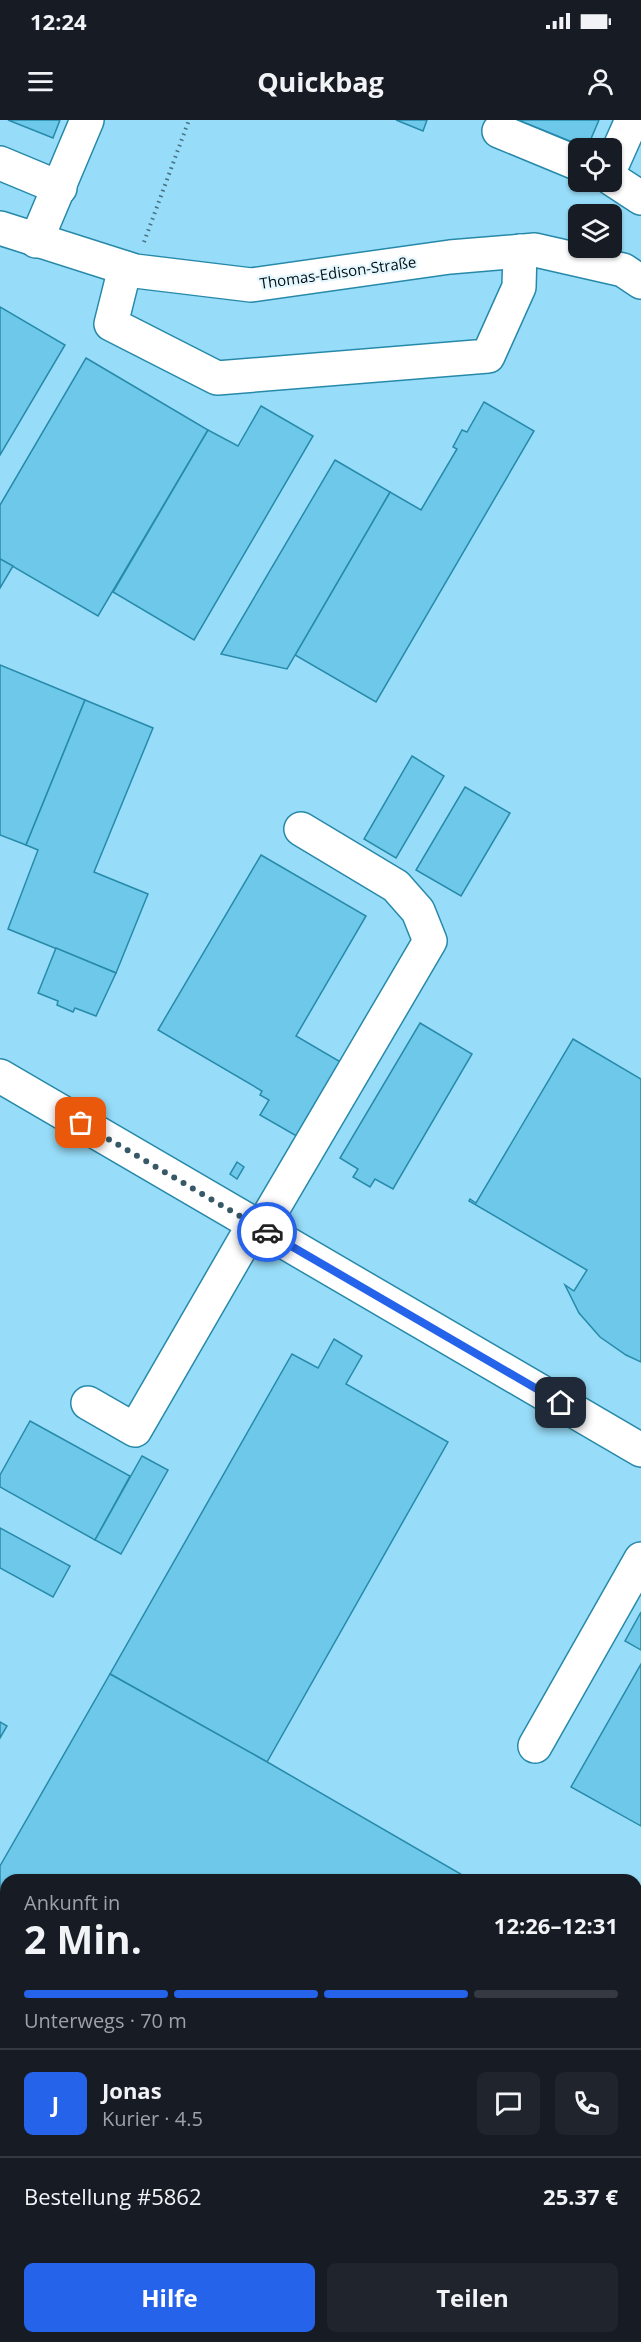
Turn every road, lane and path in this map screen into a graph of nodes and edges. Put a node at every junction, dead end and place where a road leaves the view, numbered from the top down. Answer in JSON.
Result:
{"nodes":[{"id":1,"x":87,"y":120,"type":"edge"},
{"id":2,"x":189,"y":120,"type":"edge"},
{"id":3,"x":632,"y":120,"type":"edge"},
{"id":4,"x":499,"y":131,"type":"dead end"},
{"id":5,"x":622,"y":142,"type":"edge"},
{"id":6,"x":568,"y":159,"type":"edge"},
{"id":7,"x":0,"y":163,"type":"edge"},
{"id":8,"x":622,"y":186,"type":"edge"},
{"id":9,"x":60,"y":188,"type":"junction"},
{"id":10,"x":641,"y":198,"type":"edge"},
{"id":11,"x":0,"y":228,"type":"edge"},
{"id":12,"x":36,"y":241,"type":"junction"},
{"id":13,"x":520,"y":251,"type":"junction"},
{"id":14,"x":130,"y":269,"type":"junction"},
{"id":15,"x":641,"y":282,"type":"edge"},
{"id":16,"x":301,"y":829,"type":"dead end"},
{"id":17,"x":0,"y":1076,"type":"edge"},
{"id":18,"x":258,"y":1226,"type":"junction"},
{"id":19,"x":88,"y":1403,"type":"dead end"},
{"id":20,"x":641,"y":1450,"type":"edge"},
{"id":21,"x":641,"y":1559,"type":"edge"},
{"id":22,"x":535,"y":1746,"type":"dead end"}],
"edges":[{"from":1,"to":9,"type":"street"},
{"from":2,"to":14,"type":"path"},
{"from":3,"to":5,"type":"street"},
{"from":4,"to":6,"type":"street"},
{"from":7,"to":9,"type":"street"},
{"from":8,"to":10,"type":"street"},
{"from":9,"to":12,"type":"street"},
{"from":11,"to":12,"type":"street","name":"Thomas-Edison-Straße"},
{"from":12,"to":14,"type":"street","name":"Thomas-Edison-Straße"},
{"from":13,"to":14,"type":"street","name":"Thomas-Edison-Straße"},
{"from":13,"to":14,"type":"street"},
{"from":13,"to":15,"type":"street","name":"Thomas-Edison-Straße"},
{"from":16,"to":18,"type":"street"},
{"from":17,"to":18,"type":"street"},
{"from":18,"to":19,"type":"street"},
{"from":18,"to":20,"type":"street"},
{"from":21,"to":22,"type":"street"}]}
